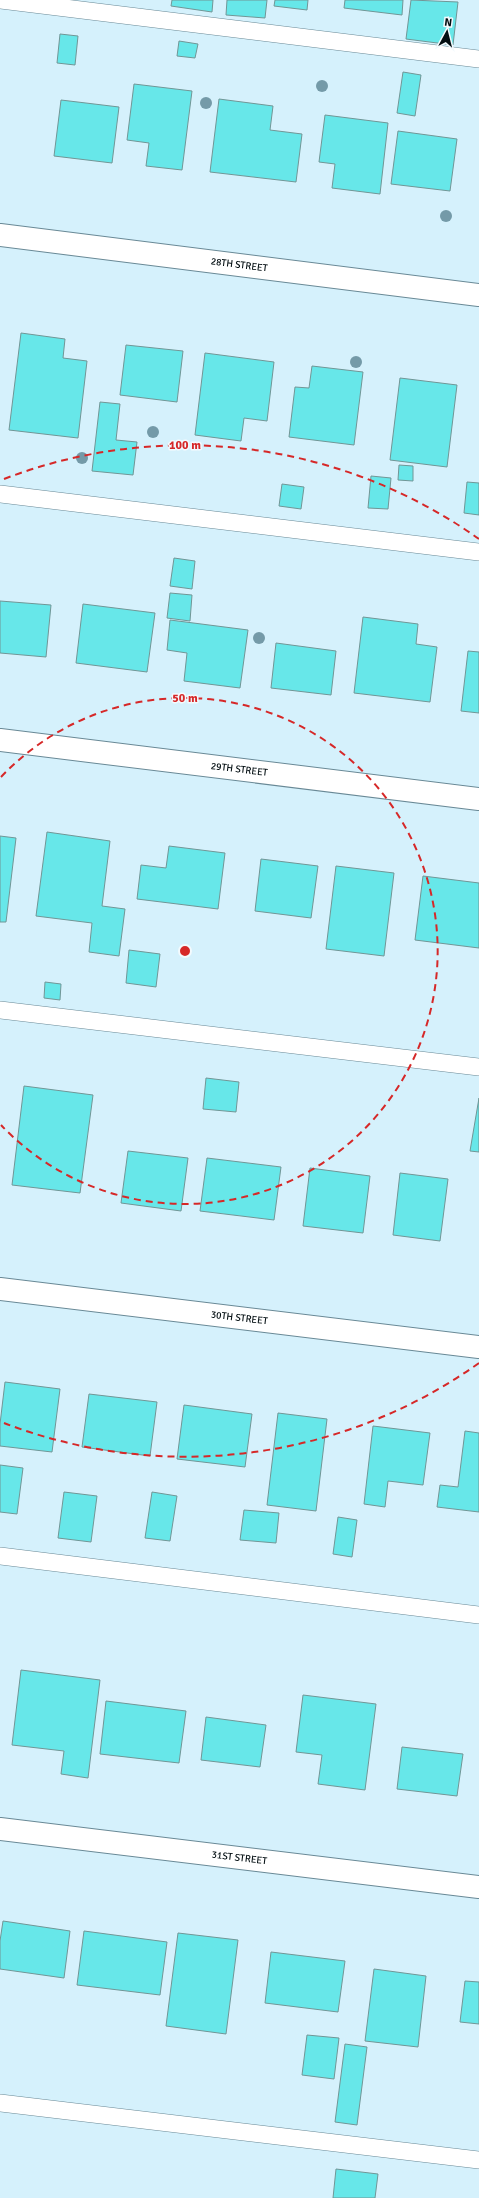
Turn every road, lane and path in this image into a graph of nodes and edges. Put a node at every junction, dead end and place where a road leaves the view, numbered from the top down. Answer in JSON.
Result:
{"nodes":[{"id":1,"x":0,"y":0,"type":"edge"},
{"id":2,"x":479,"y":59,"type":"edge"},
{"id":3,"x":0,"y":235,"type":"edge"},
{"id":4,"x":479,"y":295,"type":"edge"},
{"id":5,"x":0,"y":494,"type":"edge"},
{"id":6,"x":479,"y":552,"type":"edge"},
{"id":7,"x":0,"y":740,"type":"edge"},
{"id":8,"x":479,"y":799,"type":"edge"},
{"id":9,"x":0,"y":1010,"type":"edge"},
{"id":10,"x":479,"y":1067,"type":"edge"},
{"id":11,"x":0,"y":1289,"type":"edge"},
{"id":12,"x":479,"y":1347,"type":"edge"},
{"id":13,"x":0,"y":1556,"type":"edge"},
{"id":14,"x":479,"y":1615,"type":"edge"},
{"id":15,"x":0,"y":1829,"type":"edge"},
{"id":16,"x":479,"y":1888,"type":"edge"},
{"id":17,"x":0,"y":2103,"type":"edge"},
{"id":18,"x":479,"y":2160,"type":"edge"}],
"edges":[{"from":1,"to":2,"type":"lane"},
{"from":3,"to":4,"type":"street","name":"28TH STREET"},
{"from":5,"to":6,"type":"lane"},
{"from":7,"to":8,"type":"street","name":"29TH STREET"},
{"from":9,"to":10,"type":"lane"},
{"from":11,"to":12,"type":"street","name":"30TH STREET"},
{"from":13,"to":14,"type":"lane"},
{"from":15,"to":16,"type":"street","name":"31ST STREET"},
{"from":17,"to":18,"type":"lane"}]}
